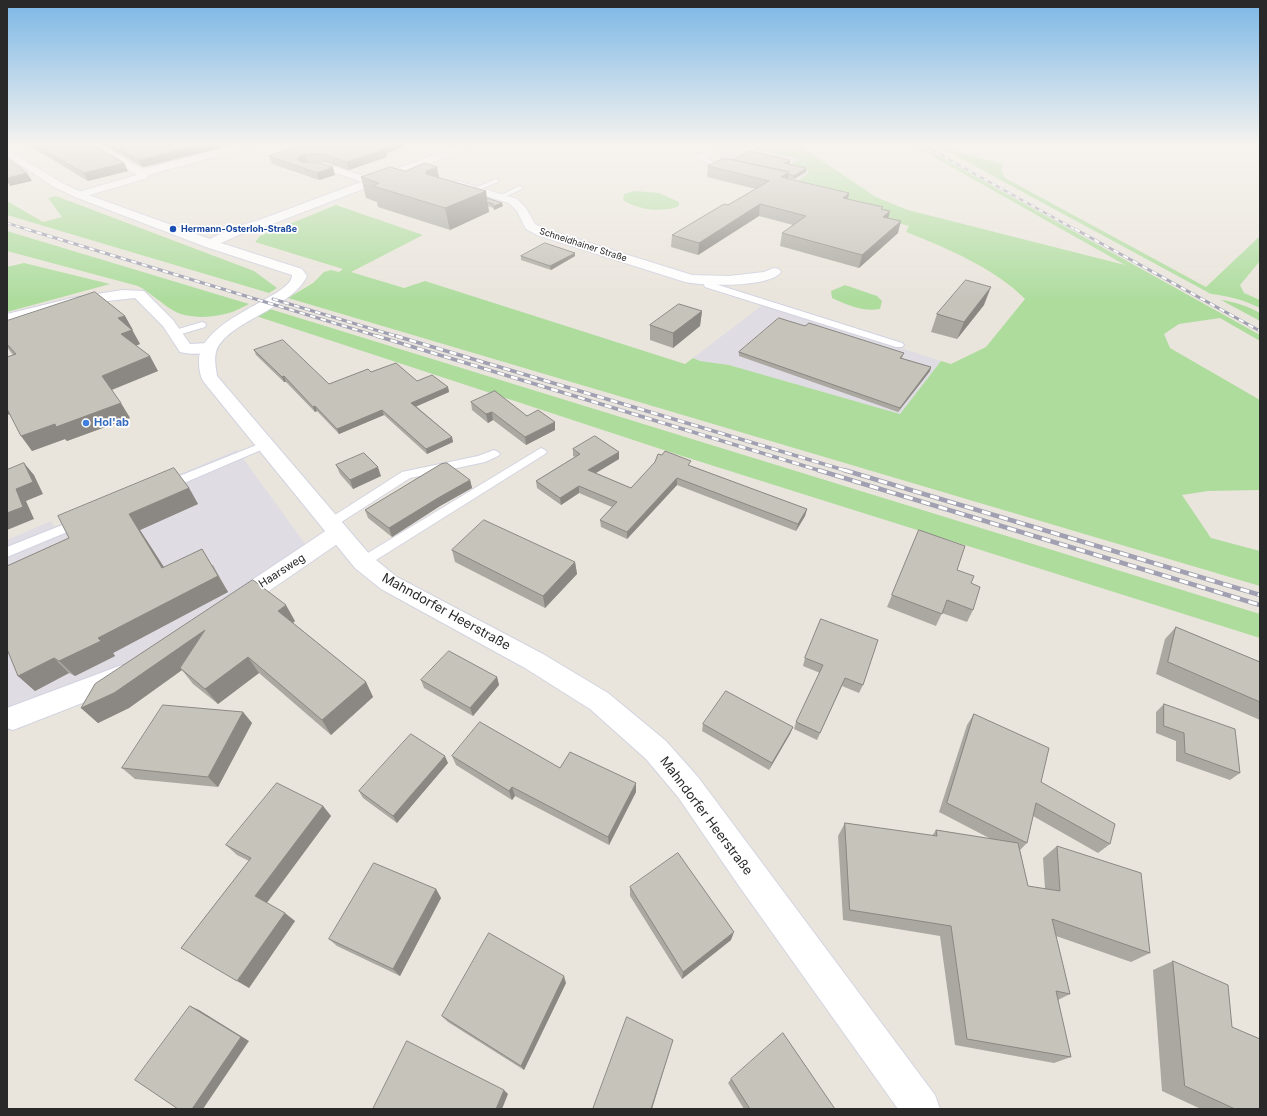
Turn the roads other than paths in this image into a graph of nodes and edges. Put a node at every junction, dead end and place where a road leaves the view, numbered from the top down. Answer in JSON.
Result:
{"nodes":[{"id":1,"x":82,"y":196,"type":"edge"},
{"id":2,"x":335,"y":196,"type":"edge"},
{"id":3,"x":500,"y":197,"type":"edge"},
{"id":4,"x":212,"y":244,"type":"junction"},
{"id":5,"x":774,"y":272,"type":"dead end"},
{"id":6,"x":707,"y":282,"type":"junction"},
{"id":7,"x":7,"y":319,"type":"edge"},
{"id":8,"x":202,"y":325,"type":"dead end"},
{"id":9,"x":175,"y":333,"type":"junction"},
{"id":10,"x":898,"y":345,"type":"dead end"},
{"id":11,"x":209,"y":348,"type":"junction"},
{"id":12,"x":264,"y":445,"type":"junction"},
{"id":13,"x":541,"y":452,"type":"dead end"},
{"id":14,"x":494,"y":454,"type":"dead end"},
{"id":15,"x":154,"y":491,"type":"edge"},
{"id":16,"x":88,"y":518,"type":"edge"},
{"id":17,"x":334,"y":528,"type":"junction"},
{"id":18,"x":7,"y":552,"type":"edge"},
{"id":19,"x":363,"y":562,"type":"junction"},
{"id":20,"x":216,"y":615,"type":"edge"},
{"id":21,"x":138,"y":666,"type":"edge"},
{"id":22,"x":13,"y":718,"type":"dead end"},
{"id":23,"x":921,"y":1109,"type":"edge"}],
"edges":[{"from":1,"to":4,"type":"street"},
{"from":2,"to":4,"type":"street"},
{"from":3,"to":6,"type":"street","name":"Schneidhainer Straße"},
{"from":4,"to":11,"type":"street"},
{"from":5,"to":6,"type":"street","name":"Schneidhainer Straße"},
{"from":6,"to":10,"type":"lane"},
{"from":7,"to":9,"type":"street"},
{"from":8,"to":9,"type":"lane"},
{"from":9,"to":11,"type":"street"},
{"from":11,"to":12,"type":"street","name":"Mahndorfer Heerstraße"},
{"from":12,"to":15,"type":"lane"},
{"from":12,"to":17,"type":"street","name":"Mahndorfer Heerstraße"},
{"from":13,"to":19,"type":"lane"},
{"from":14,"to":17,"type":"lane"},
{"from":16,"to":18,"type":"lane"},
{"from":17,"to":19,"type":"street","name":"Mahndorfer Heerstraße"},
{"from":17,"to":20,"type":"street","name":"Haarsweg"},
{"from":19,"to":23,"type":"street","name":"Mahndorfer Heerstraße"},
{"from":21,"to":22,"type":"street"}]}
